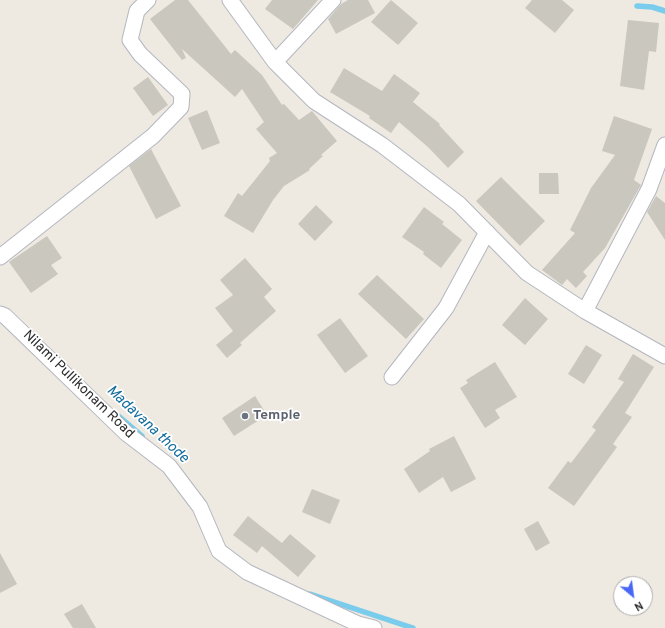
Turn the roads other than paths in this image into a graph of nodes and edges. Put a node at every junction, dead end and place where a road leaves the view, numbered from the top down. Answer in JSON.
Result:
{"nodes":[{"id":1,"x":148,"y":0,"type":"edge"},
{"id":2,"x":230,"y":0,"type":"edge"},
{"id":3,"x":333,"y":0,"type":"edge"},
{"id":4,"x":275,"y":62,"type":"junction"},
{"id":5,"x":665,"y":146,"type":"edge"},
{"id":6,"x":487,"y":232,"type":"junction"},
{"id":7,"x":0,"y":257,"type":"edge"},
{"id":8,"x":585,"y":311,"type":"junction"},
{"id":9,"x":1,"y":312,"type":"edge"},
{"id":10,"x":665,"y":356,"type":"edge"},
{"id":11,"x":392,"y":377,"type":"dead end"},
{"id":12,"x":374,"y":628,"type":"edge"}],
"edges":[{"from":1,"to":7,"type":"street"},
{"from":2,"to":4,"type":"street"},
{"from":3,"to":4,"type":"street"},
{"from":4,"to":6,"type":"street"},
{"from":5,"to":8,"type":"street"},
{"from":6,"to":8,"type":"street"},
{"from":6,"to":11,"type":"street"},
{"from":8,"to":10,"type":"street"},
{"from":9,"to":12,"type":"street","name":"Nilami Pullikonam Road"}]}
